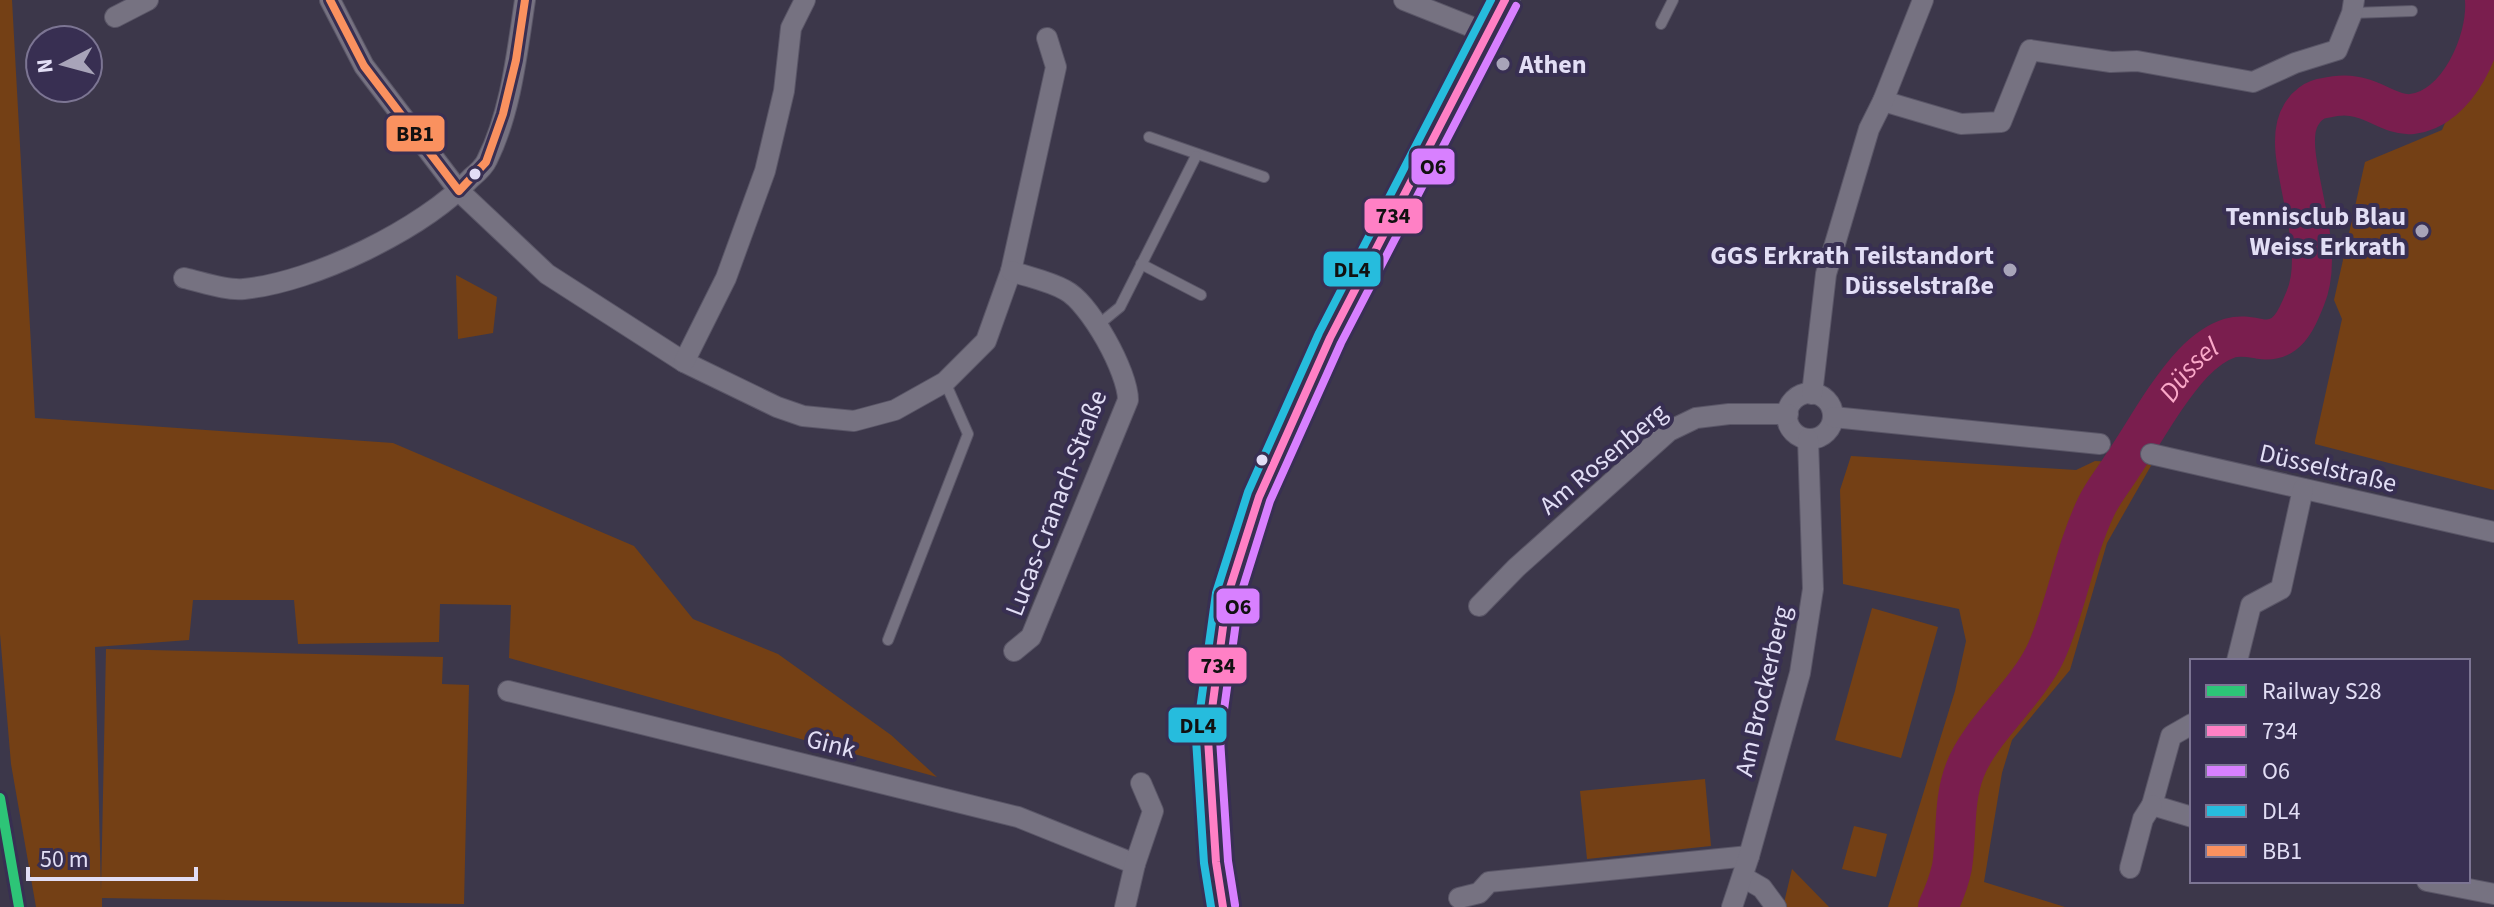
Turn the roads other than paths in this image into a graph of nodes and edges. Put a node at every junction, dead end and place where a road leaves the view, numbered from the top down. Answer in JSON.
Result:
{"nodes":[{"id":1,"x":148,"y":0,"type":"edge"},
{"id":2,"x":330,"y":0,"type":"edge"},
{"id":3,"x":525,"y":0,"type":"edge"},
{"id":4,"x":805,"y":0,"type":"edge"},
{"id":5,"x":1404,"y":0,"type":"edge"},
{"id":6,"x":1505,"y":0,"type":"edge"},
{"id":7,"x":1673,"y":0,"type":"edge"},
{"id":8,"x":1923,"y":0,"type":"edge"},
{"id":9,"x":2353,"y":7,"type":"edge"},
{"id":10,"x":2412,"y":11,"type":"dead end"},
{"id":11,"x":115,"y":17,"type":"dead end"},
{"id":12,"x":1661,"y":24,"type":"dead end"},
{"id":13,"x":1487,"y":33,"type":"junction"},
{"id":14,"x":1047,"y":38,"type":"dead end"},
{"id":15,"x":1883,"y":101,"type":"junction"},
{"id":16,"x":1149,"y":137,"type":"dead end"},
{"id":17,"x":1196,"y":156,"type":"junction"},
{"id":18,"x":1264,"y":177,"type":"dead end"},
{"id":19,"x":459,"y":191,"type":"junction"},
{"id":20,"x":1141,"y":264,"type":"junction"},
{"id":21,"x":1011,"y":271,"type":"junction"},
{"id":22,"x":184,"y":278,"type":"dead end"},
{"id":23,"x":1201,"y":295,"type":"dead end"},
{"id":24,"x":1098,"y":325,"type":"junction"},
{"id":25,"x":684,"y":362,"type":"junction"},
{"id":26,"x":945,"y":382,"type":"junction"},
{"id":27,"x":1812,"y":394,"type":"junction"},
{"id":28,"x":1788,"y":414,"type":"junction"},
{"id":29,"x":1833,"y":417,"type":"junction"},
{"id":30,"x":1808,"y":439,"type":"junction"},
{"id":31,"x":2100,"y":444,"type":"dead end"},
{"id":32,"x":2151,"y":454,"type":"dead end"},
{"id":33,"x":2303,"y":489,"type":"junction"},
{"id":34,"x":2494,"y":532,"type":"edge"},
{"id":35,"x":1479,"y":606,"type":"dead end"},
{"id":36,"x":888,"y":640,"type":"dead end"},
{"id":37,"x":1014,"y":651,"type":"dead end"},
{"id":38,"x":2238,"y":659,"type":"edge"},
{"id":39,"x":508,"y":691,"type":"dead end"},
{"id":40,"x":2190,"y":725,"type":"edge"},
{"id":41,"x":1141,"y":783,"type":"dead end"},
{"id":42,"x":2152,"y":805,"type":"junction"},
{"id":43,"x":2190,"y":816,"type":"edge"},
{"id":44,"x":1749,"y":856,"type":"junction"},
{"id":45,"x":1135,"y":864,"type":"junction"},
{"id":46,"x":2130,"y":868,"type":"dead end"},
{"id":47,"x":1743,"y":877,"type":"junction"},
{"id":48,"x":2436,"y":883,"type":"edge"},
{"id":49,"x":2494,"y":896,"type":"edge"},
{"id":50,"x":1460,"y":902,"type":"edge"},
{"id":51,"x":1125,"y":907,"type":"edge"},
{"id":52,"x":1223,"y":907,"type":"edge"},
{"id":53,"x":1732,"y":907,"type":"edge"},
{"id":54,"x":1776,"y":907,"type":"edge"},
{"id":55,"x":2493,"y":907,"type":"edge"}],
"edges":[{"from":1,"to":11,"type":"street"},
{"from":2,"to":19,"type":"street"},
{"from":3,"to":19,"type":"street"},
{"from":4,"to":25,"type":"street"},
{"from":5,"to":13,"type":"street"},
{"from":6,"to":13,"type":"main road"},
{"from":7,"to":12,"type":"lane"},
{"from":8,"to":15,"type":"street"},
{"from":9,"to":10,"type":"lane"},
{"from":9,"to":15,"type":"street"},
{"from":13,"to":52,"type":"main road"},
{"from":14,"to":21,"type":"street"},
{"from":15,"to":27,"type":"street"},
{"from":16,"to":17,"type":"lane"},
{"from":17,"to":18,"type":"lane"},
{"from":17,"to":20,"type":"lane"},
{"from":19,"to":22,"type":"street"},
{"from":19,"to":25,"type":"street"},
{"from":20,"to":23,"type":"lane"},
{"from":20,"to":24,"type":"lane"},
{"from":21,"to":24,"type":"street","name":"Lucas-Cranach-Straße"},
{"from":21,"to":26,"type":"street"},
{"from":24,"to":37,"type":"street","name":"Lucas-Cranach-Straße"},
{"from":25,"to":26,"type":"street"},
{"from":26,"to":36,"type":"lane"},
{"from":27,"to":28,"type":"street"},
{"from":27,"to":29,"type":"street"},
{"from":28,"to":30,"type":"street"},
{"from":28,"to":35,"type":"street","name":"Am Rosenberg"},
{"from":29,"to":30,"type":"street"},
{"from":29,"to":31,"type":"street"},
{"from":30,"to":44,"type":"street","name":"Am Brockerberg"},
{"from":32,"to":33,"type":"street","name":"Düsselstraße"},
{"from":33,"to":34,"type":"street","name":"Düsselstraße"},
{"from":33,"to":38,"type":"street"},
{"from":39,"to":45,"type":"street","name":"Gink"},
{"from":40,"to":42,"type":"street"},
{"from":41,"to":45,"type":"street"},
{"from":42,"to":43,"type":"street"},
{"from":42,"to":46,"type":"street"},
{"from":44,"to":47,"type":"street","name":"Am Brockerberg"},
{"from":44,"to":50,"type":"street"},
{"from":45,"to":51,"type":"street"},
{"from":47,"to":53,"type":"street","name":"Am Brockerberg"},
{"from":47,"to":54,"type":"street"},
{"from":48,"to":49,"type":"street"},
{"from":49,"to":55,"type":"street"}]}
